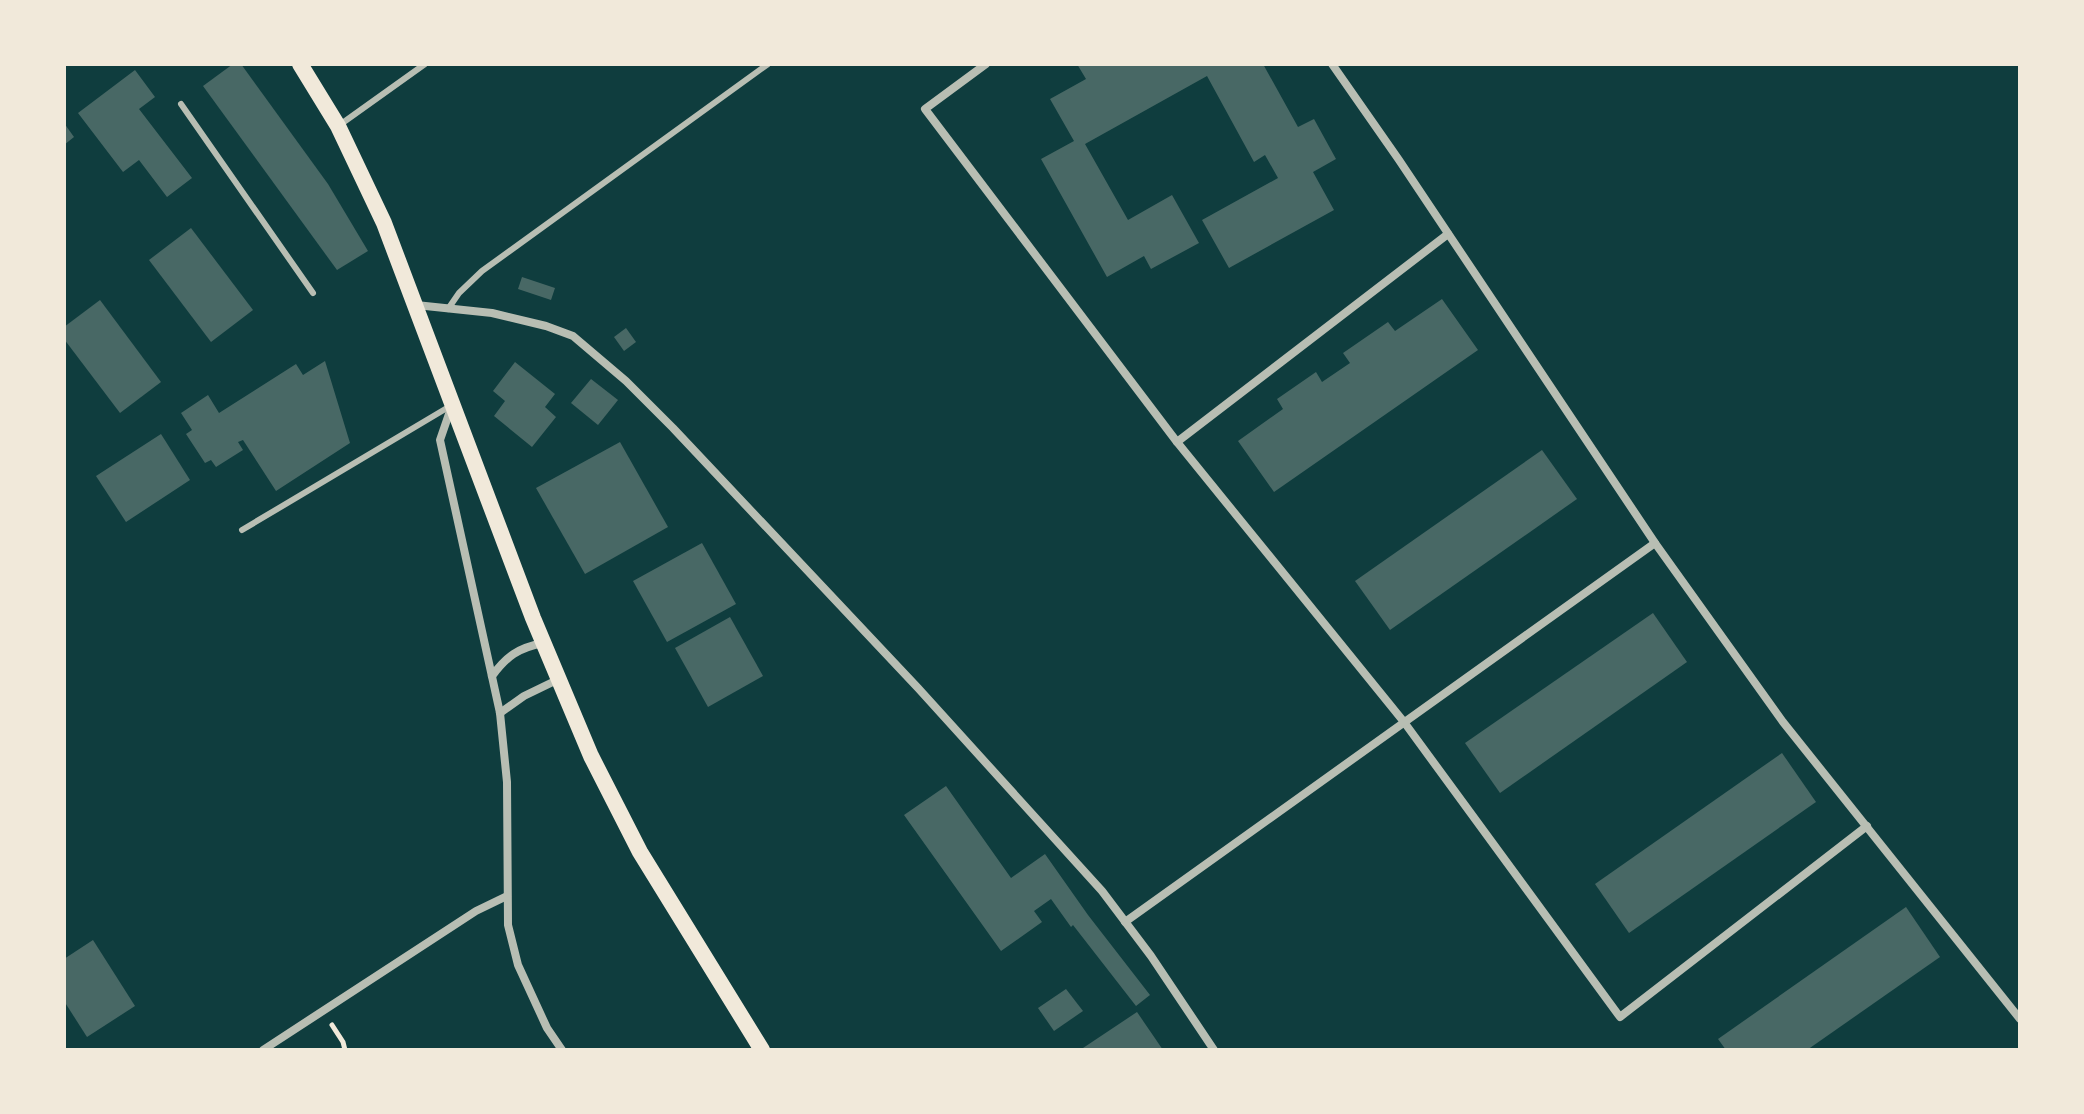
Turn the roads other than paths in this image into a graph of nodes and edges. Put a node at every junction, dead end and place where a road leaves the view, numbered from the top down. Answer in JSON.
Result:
{"nodes":[{"id":1,"x":300,"y":64,"type":"edge"},
{"id":2,"x":425,"y":64,"type":"edge"},
{"id":3,"x":768,"y":64,"type":"edge"},
{"id":4,"x":986,"y":64,"type":"edge"},
{"id":5,"x":1332,"y":64,"type":"edge"},
{"id":6,"x":181,"y":104,"type":"dead end"},
{"id":7,"x":338,"y":126,"type":"junction"},
{"id":8,"x":1448,"y":234,"type":"junction"},
{"id":9,"x":313,"y":293,"type":"dead end"},
{"id":10,"x":416,"y":305,"type":"junction"},
{"id":11,"x":447,"y":309,"type":"junction"},
{"id":12,"x":452,"y":404,"type":"junction"},
{"id":13,"x":1177,"y":442,"type":"junction"},
{"id":14,"x":242,"y":530,"type":"dead end"},
{"id":15,"x":1655,"y":543,"type":"junction"},
{"id":16,"x":543,"y":643,"type":"junction"},
{"id":17,"x":492,"y":676,"type":"junction"},
{"id":18,"x":557,"y":680,"type":"junction"},
{"id":19,"x":500,"y":713,"type":"junction"},
{"id":20,"x":1404,"y":722,"type":"junction"},
{"id":21,"x":1867,"y":826,"type":"junction"},
{"id":22,"x":507,"y":896,"type":"junction"},
{"id":23,"x":1125,"y":922,"type":"junction"},
{"id":24,"x":2020,"y":1019,"type":"edge"},
{"id":25,"x":263,"y":1050,"type":"edge"},
{"id":26,"x":562,"y":1050,"type":"edge"},
{"id":27,"x":762,"y":1050,"type":"edge"},
{"id":28,"x":1214,"y":1050,"type":"edge"}],
"edges":[{"from":1,"to":7,"type":"main road"},
{"from":2,"to":7,"type":"lane"},
{"from":3,"to":11,"type":"lane"},
{"from":4,"to":13,"type":"street"},
{"from":5,"to":8,"type":"street"},
{"from":6,"to":9,"type":"lane"},
{"from":7,"to":10,"type":"main road"},
{"from":8,"to":13,"type":"street"},
{"from":8,"to":15,"type":"street"},
{"from":10,"to":11,"type":"street"},
{"from":10,"to":12,"type":"main road"},
{"from":11,"to":23,"type":"street"},
{"from":12,"to":14,"type":"lane"},
{"from":12,"to":16,"type":"main road"},
{"from":12,"to":17,"type":"street"},
{"from":13,"to":20,"type":"street"},
{"from":15,"to":20,"type":"street"},
{"from":15,"to":21,"type":"street"},
{"from":16,"to":17,"type":"street"},
{"from":16,"to":18,"type":"main road"},
{"from":17,"to":19,"type":"street"},
{"from":18,"to":19,"type":"street"},
{"from":18,"to":27,"type":"main road"},
{"from":19,"to":22,"type":"street"},
{"from":20,"to":21,"type":"street"},
{"from":20,"to":23,"type":"street"},
{"from":21,"to":24,"type":"street"},
{"from":22,"to":25,"type":"street"},
{"from":22,"to":26,"type":"street"},
{"from":23,"to":28,"type":"street"}]}
